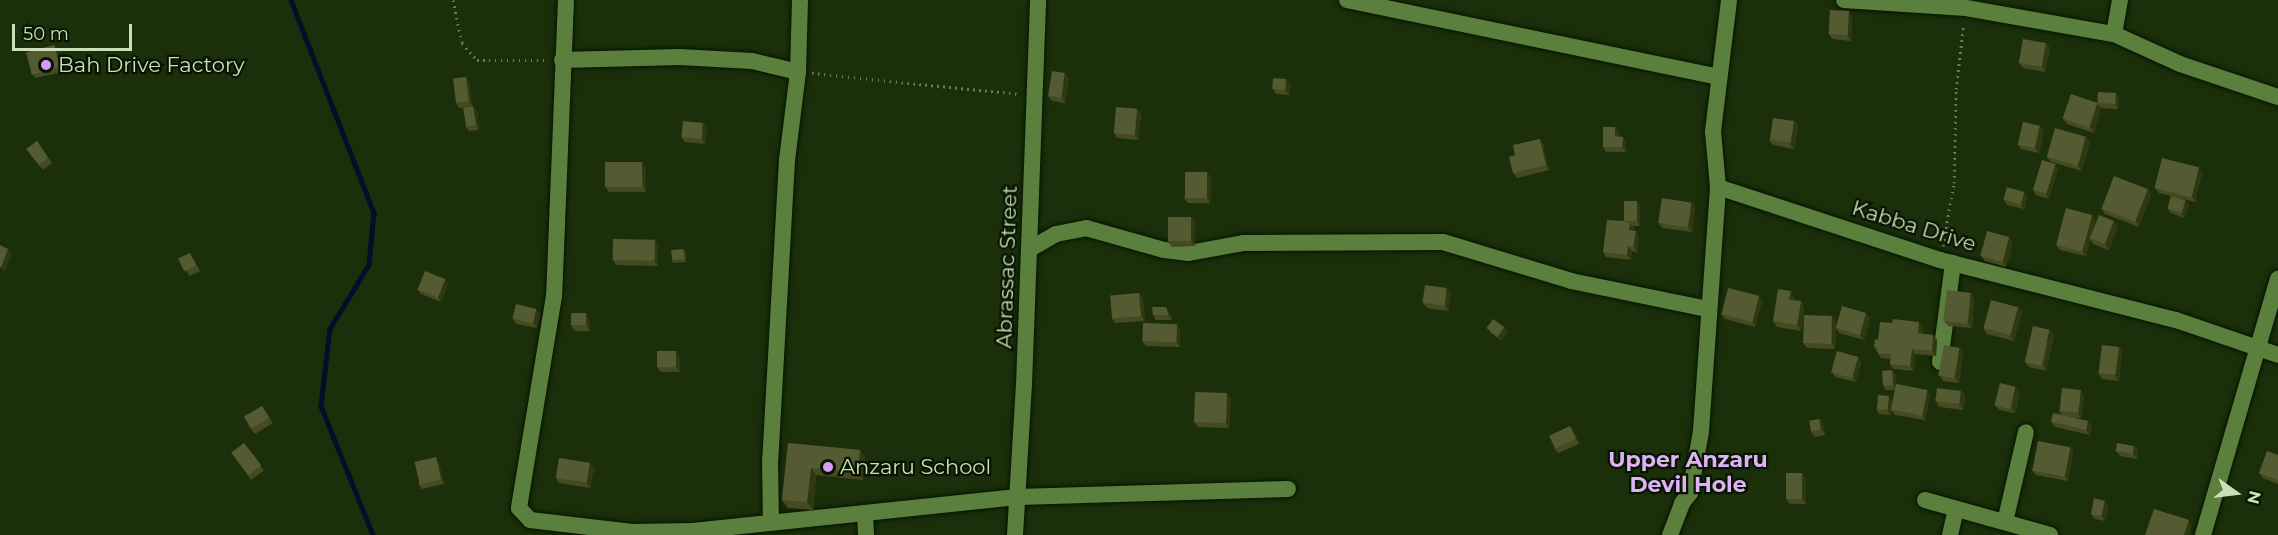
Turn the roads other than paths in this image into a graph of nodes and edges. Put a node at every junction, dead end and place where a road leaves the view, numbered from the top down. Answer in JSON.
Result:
{"nodes":[{"id":1,"x":566,"y":0,"type":"edge"},
{"id":2,"x":800,"y":0,"type":"edge"},
{"id":3,"x":1038,"y":0,"type":"edge"},
{"id":4,"x":1347,"y":0,"type":"edge"},
{"id":5,"x":1729,"y":0,"type":"edge"},
{"id":6,"x":1844,"y":0,"type":"edge"},
{"id":7,"x":2120,"y":0,"type":"edge"},
{"id":8,"x":1966,"y":4,"type":"edge"},
{"id":9,"x":2114,"y":34,"type":"junction"},
{"id":10,"x":562,"y":60,"type":"junction"},
{"id":11,"x":798,"y":72,"type":"junction"},
{"id":12,"x":1719,"y":77,"type":"junction"},
{"id":13,"x":2278,"y":97,"type":"edge"},
{"id":14,"x":1718,"y":187,"type":"junction"},
{"id":15,"x":1030,"y":249,"type":"junction"},
{"id":16,"x":1947,"y":261,"type":"junction"},
{"id":17,"x":2278,"y":279,"type":"edge"},
{"id":18,"x":1708,"y":309,"type":"junction"},
{"id":19,"x":2257,"y":345,"type":"junction"},
{"id":20,"x":2278,"y":355,"type":"edge"},
{"id":21,"x":1940,"y":362,"type":"edge"},
{"id":22,"x":2026,"y":432,"type":"dead end"},
{"id":23,"x":1288,"y":489,"type":"dead end"},
{"id":24,"x":1017,"y":498,"type":"junction"},
{"id":25,"x":1925,"y":500,"type":"dead end"},
{"id":26,"x":1956,"y":509,"type":"junction"},
{"id":27,"x":865,"y":515,"type":"junction"},
{"id":28,"x":771,"y":521,"type":"junction"},
{"id":29,"x":2005,"y":522,"type":"junction"},
{"id":30,"x":866,"y":535,"type":"edge"},
{"id":31,"x":1015,"y":535,"type":"edge"},
{"id":32,"x":1670,"y":535,"type":"edge"},
{"id":33,"x":1950,"y":535,"type":"edge"},
{"id":34,"x":2050,"y":535,"type":"edge"},
{"id":35,"x":2203,"y":535,"type":"edge"}],
"edges":[{"from":1,"to":10,"type":"street"},
{"from":2,"to":11,"type":"street"},
{"from":3,"to":15,"type":"street","name":"Abrassac Street"},
{"from":4,"to":12,"type":"street"},
{"from":5,"to":12,"type":"street"},
{"from":6,"to":8,"type":"street"},
{"from":7,"to":9,"type":"street"},
{"from":8,"to":9,"type":"street"},
{"from":9,"to":13,"type":"street"},
{"from":10,"to":11,"type":"street"},
{"from":10,"to":28,"type":"street"},
{"from":11,"to":28,"type":"street"},
{"from":12,"to":14,"type":"street"},
{"from":14,"to":16,"type":"street","name":"Kabba Drive"},
{"from":14,"to":18,"type":"street"},
{"from":15,"to":18,"type":"street"},
{"from":15,"to":24,"type":"street","name":"Abrassac Street"},
{"from":16,"to":19,"type":"street","name":"Kabba Drive"},
{"from":16,"to":21,"type":"street"},
{"from":17,"to":19,"type":"street"},
{"from":18,"to":32,"type":"street"},
{"from":19,"to":20,"type":"street","name":"Kabba Drive"},
{"from":19,"to":35,"type":"street"},
{"from":22,"to":29,"type":"street"},
{"from":23,"to":24,"type":"street"},
{"from":24,"to":27,"type":"street"},
{"from":24,"to":31,"type":"street","name":"Abrassac Street"},
{"from":25,"to":26,"type":"street"},
{"from":26,"to":29,"type":"street"},
{"from":26,"to":33,"type":"street"},
{"from":27,"to":28,"type":"street"},
{"from":27,"to":30,"type":"street"},
{"from":29,"to":34,"type":"street"}]}
